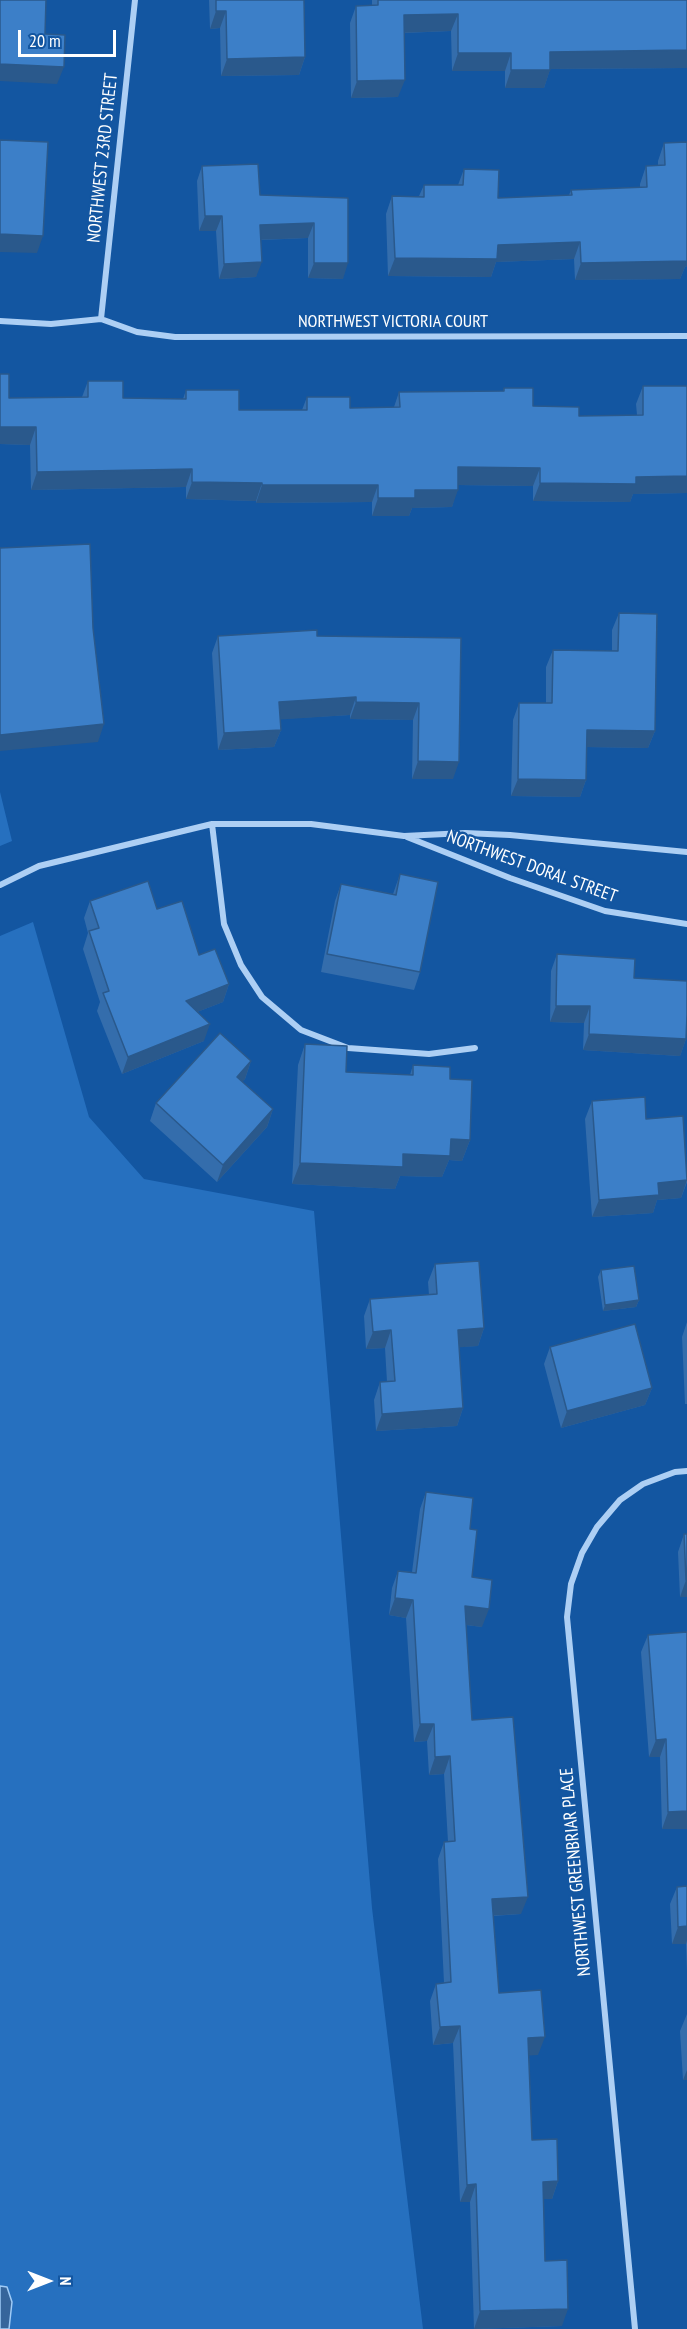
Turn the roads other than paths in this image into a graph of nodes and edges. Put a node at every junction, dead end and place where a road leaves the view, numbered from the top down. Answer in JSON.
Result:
{"nodes":[{"id":1,"x":135,"y":0,"type":"edge"},
{"id":2,"x":101,"y":319,"type":"junction"},
{"id":3,"x":0,"y":321,"type":"edge"},
{"id":4,"x":687,"y":336,"type":"edge"},
{"id":5,"x":212,"y":824,"type":"junction"},
{"id":6,"x":404,"y":836,"type":"junction"},
{"id":7,"x":687,"y":852,"type":"edge"},
{"id":8,"x":0,"y":885,"type":"edge"},
{"id":9,"x":687,"y":924,"type":"edge"},
{"id":10,"x":475,"y":1048,"type":"dead end"},
{"id":11,"x":687,"y":1471,"type":"edge"},
{"id":12,"x":635,"y":2329,"type":"edge"}],
"edges":[{"from":1,"to":2,"type":"street","name":"NORTHWEST 23RD STREET"},
{"from":2,"to":3,"type":"street"},
{"from":2,"to":4,"type":"street","name":"NORTHWEST VICTORIA COURT"},
{"from":5,"to":6,"type":"street","name":"NORTHWEST DORAL STREET"},
{"from":5,"to":8,"type":"street","name":"NORTHWEST DORAL STREET"},
{"from":5,"to":10,"type":"street"},
{"from":6,"to":7,"type":"street","name":"NORTHWEST DORAL STREET"},
{"from":6,"to":9,"type":"street","name":"NORTHWEST DORAL STREET"},
{"from":11,"to":12,"type":"street","name":"NORTHWEST GREENBRIAR PLACE"}]}
